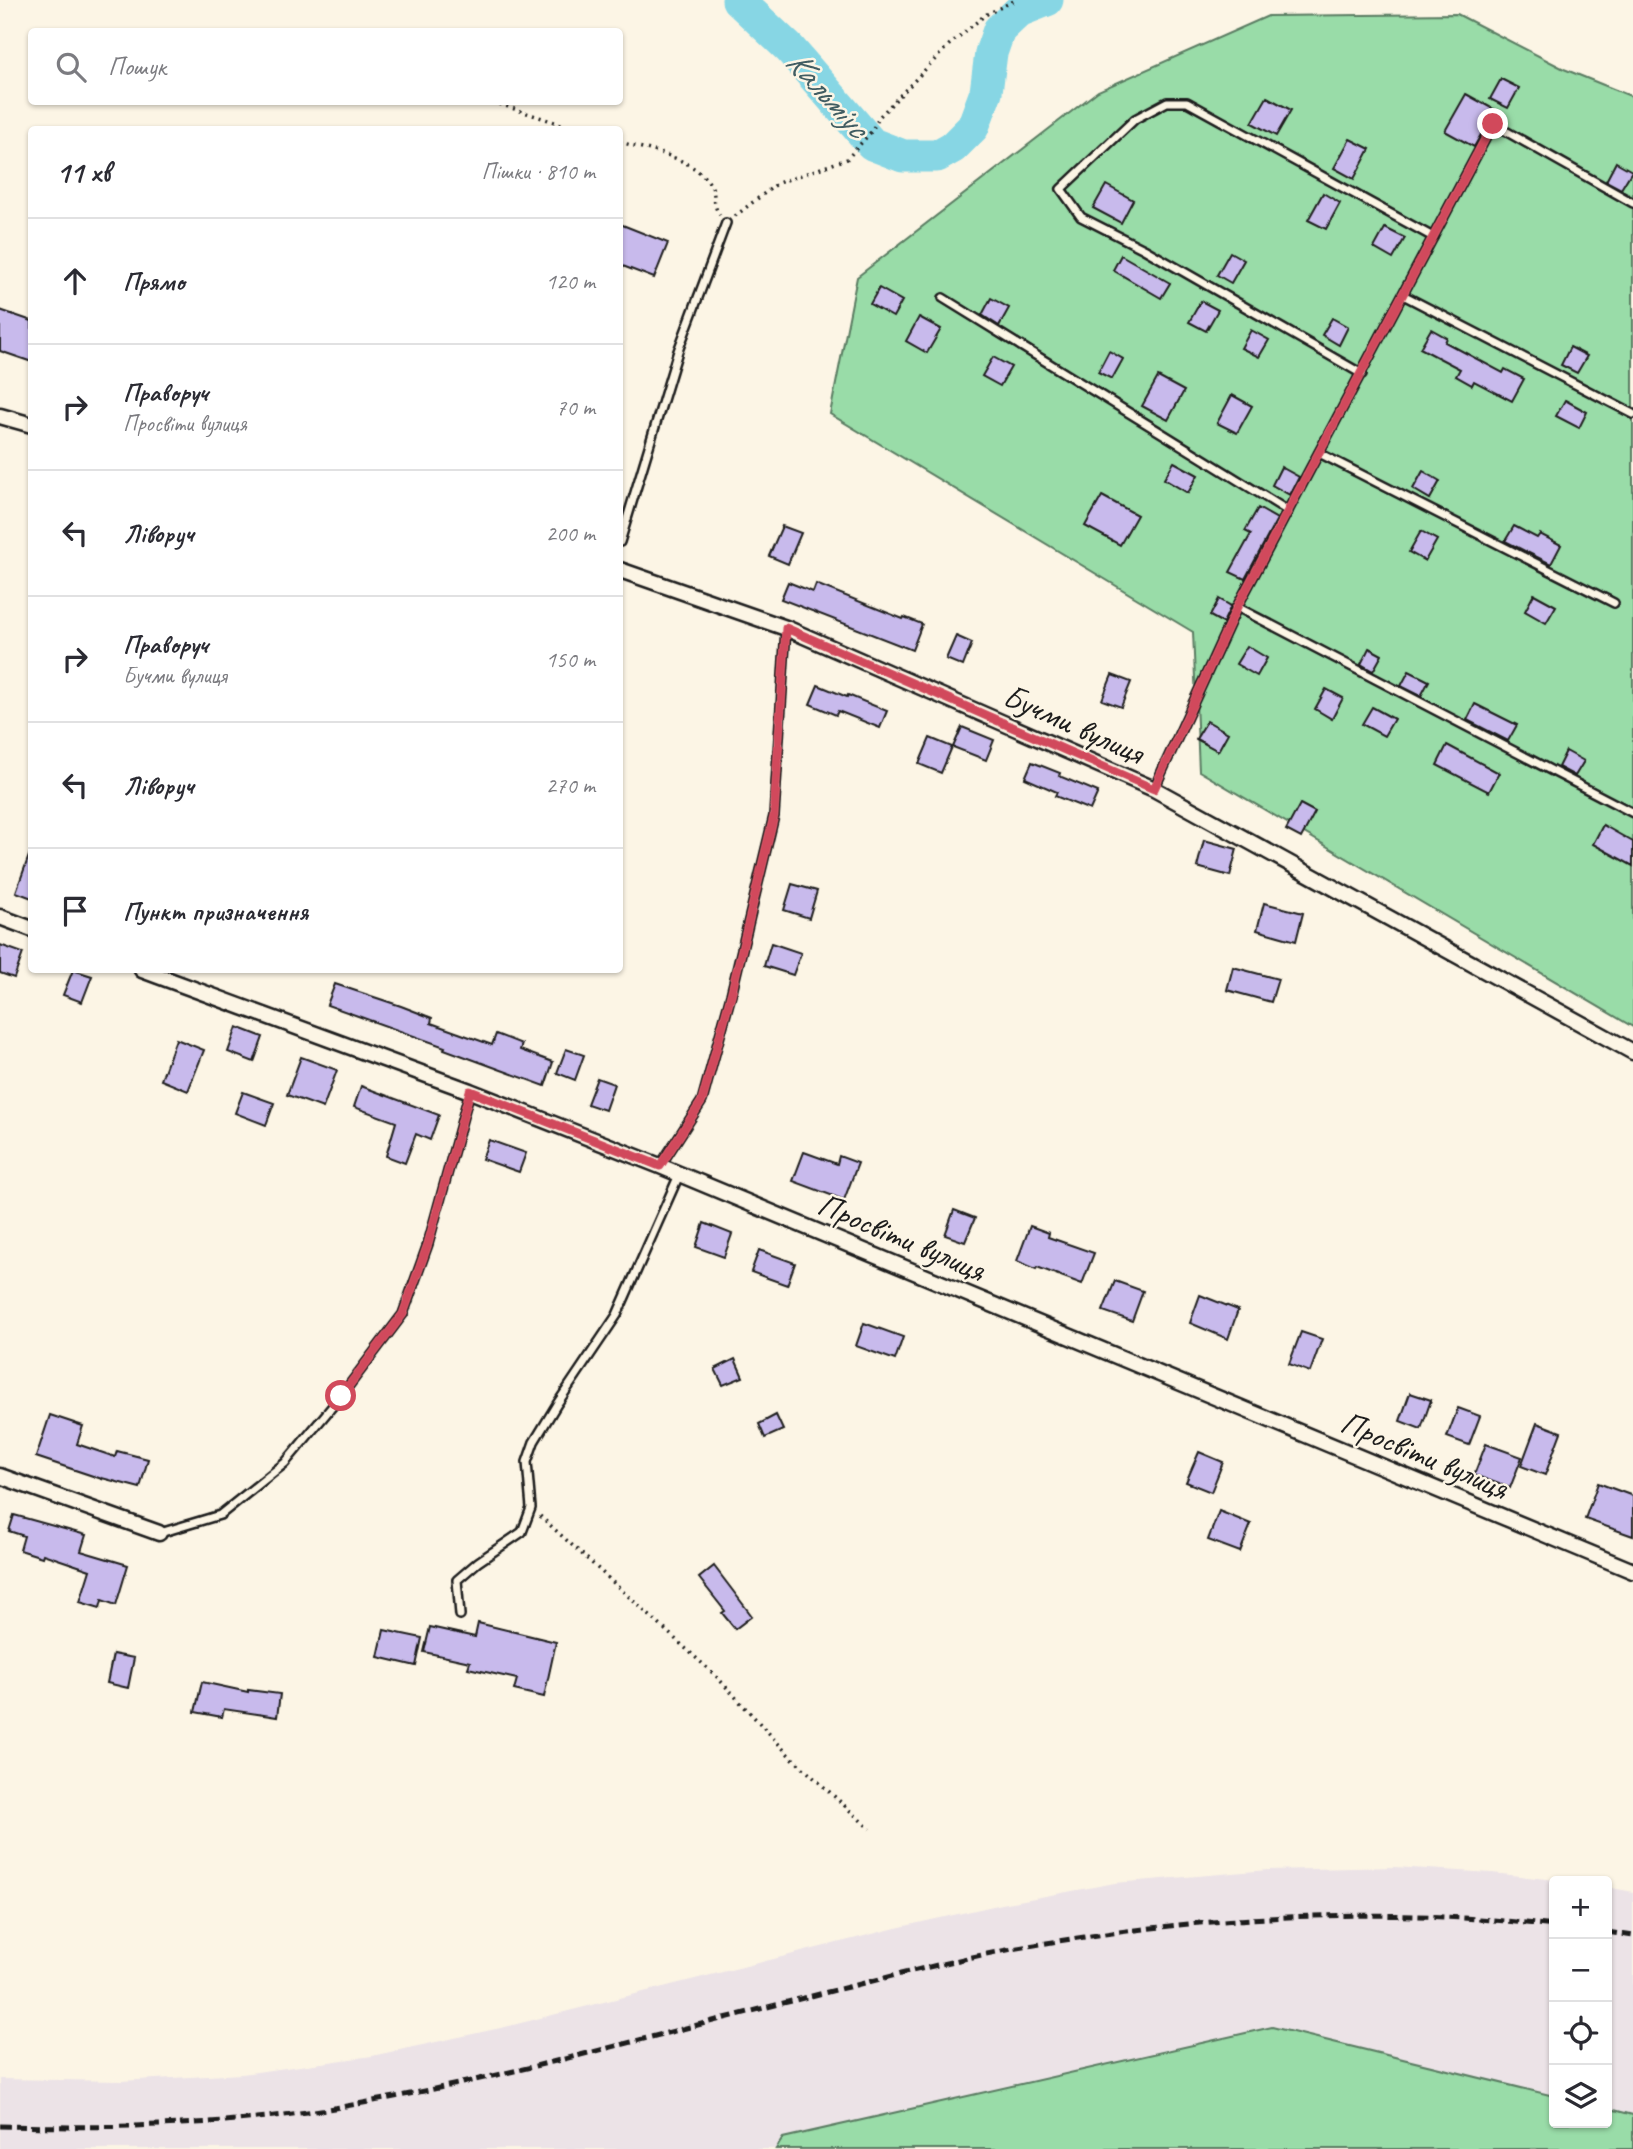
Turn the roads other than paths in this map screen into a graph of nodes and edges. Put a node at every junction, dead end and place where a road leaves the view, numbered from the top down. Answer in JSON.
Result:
{"nodes":[{"id":1,"x":1633,"y":203,"type":"edge"},
{"id":2,"x":726,"y":223,"type":"road end"},
{"id":3,"x":1433,"y":237,"type":"junction"},
{"id":4,"x":1403,"y":295,"type":"junction"},
{"id":5,"x":943,"y":298,"type":"dead end"},
{"id":6,"x":1362,"y":374,"type":"junction"},
{"id":7,"x":1633,"y":414,"type":"edge"},
{"id":8,"x":0,"y":416,"type":"edge"},
{"id":9,"x":28,"y":424,"type":"edge"},
{"id":10,"x":1319,"y":453,"type":"junction"},
{"id":11,"x":1288,"y":511,"type":"junction"},
{"id":12,"x":623,"y":532,"type":"edge"},
{"id":13,"x":623,"y":571,"type":"edge"},
{"id":14,"x":1614,"y":603,"type":"dead end"},
{"id":15,"x":1237,"y":607,"type":"junction"},
{"id":16,"x":786,"y":628,"type":"junction"},
{"id":17,"x":1154,"y":789,"type":"junction"},
{"id":18,"x":1633,"y":813,"type":"edge"},
{"id":19,"x":0,"y":917,"type":"edge"},
{"id":20,"x":28,"y":928,"type":"edge"},
{"id":21,"x":150,"y":973,"type":"edge"},
{"id":22,"x":1633,"y":1052,"type":"edge"},
{"id":23,"x":470,"y":1091,"type":"junction"},
{"id":24,"x":660,"y":1166,"type":"junction"},
{"id":25,"x":679,"y":1174,"type":"junction"},
{"id":26,"x":0,"y":1476,"type":"edge"},
{"id":27,"x":159,"y":1533,"type":"joint"},
{"id":28,"x":1633,"y":1571,"type":"edge"},
{"id":29,"x":460,"y":1615,"type":"dead end"}],
"edges":[{"from":1,"to":3,"type":"lane"},
{"from":2,"to":12,"type":"lane"},
{"from":3,"to":4,"type":"lane"},
{"from":3,"to":6,"type":"lane"},
{"from":4,"to":6,"type":"lane"},
{"from":4,"to":7,"type":"lane"},
{"from":5,"to":11,"type":"lane"},
{"from":6,"to":10,"type":"lane"},
{"from":8,"to":9,"type":"street"},
{"from":10,"to":11,"type":"lane"},
{"from":10,"to":14,"type":"lane"},
{"from":11,"to":15,"type":"lane"},
{"from":13,"to":16,"type":"street","name":"Бучми вулиця"},
{"from":15,"to":17,"type":"lane"},
{"from":15,"to":18,"type":"lane"},
{"from":16,"to":17,"type":"street","name":"Бучми вулиця"},
{"from":16,"to":24,"type":"lane"},
{"from":17,"to":22,"type":"street","name":"Бучми вулиця"},
{"from":19,"to":20,"type":"street"},
{"from":21,"to":23,"type":"street","name":"Просвіти вулиця"},
{"from":23,"to":24,"type":"street","name":"Просвіти вулиця"},
{"from":23,"to":27,"type":"lane"},
{"from":24,"to":25,"type":"street","name":"Просвіти вулиця"},
{"from":25,"to":28,"type":"street","name":"Просвіти вулиця"},
{"from":25,"to":29,"type":"lane"},
{"from":26,"to":27,"type":"street"}]}
